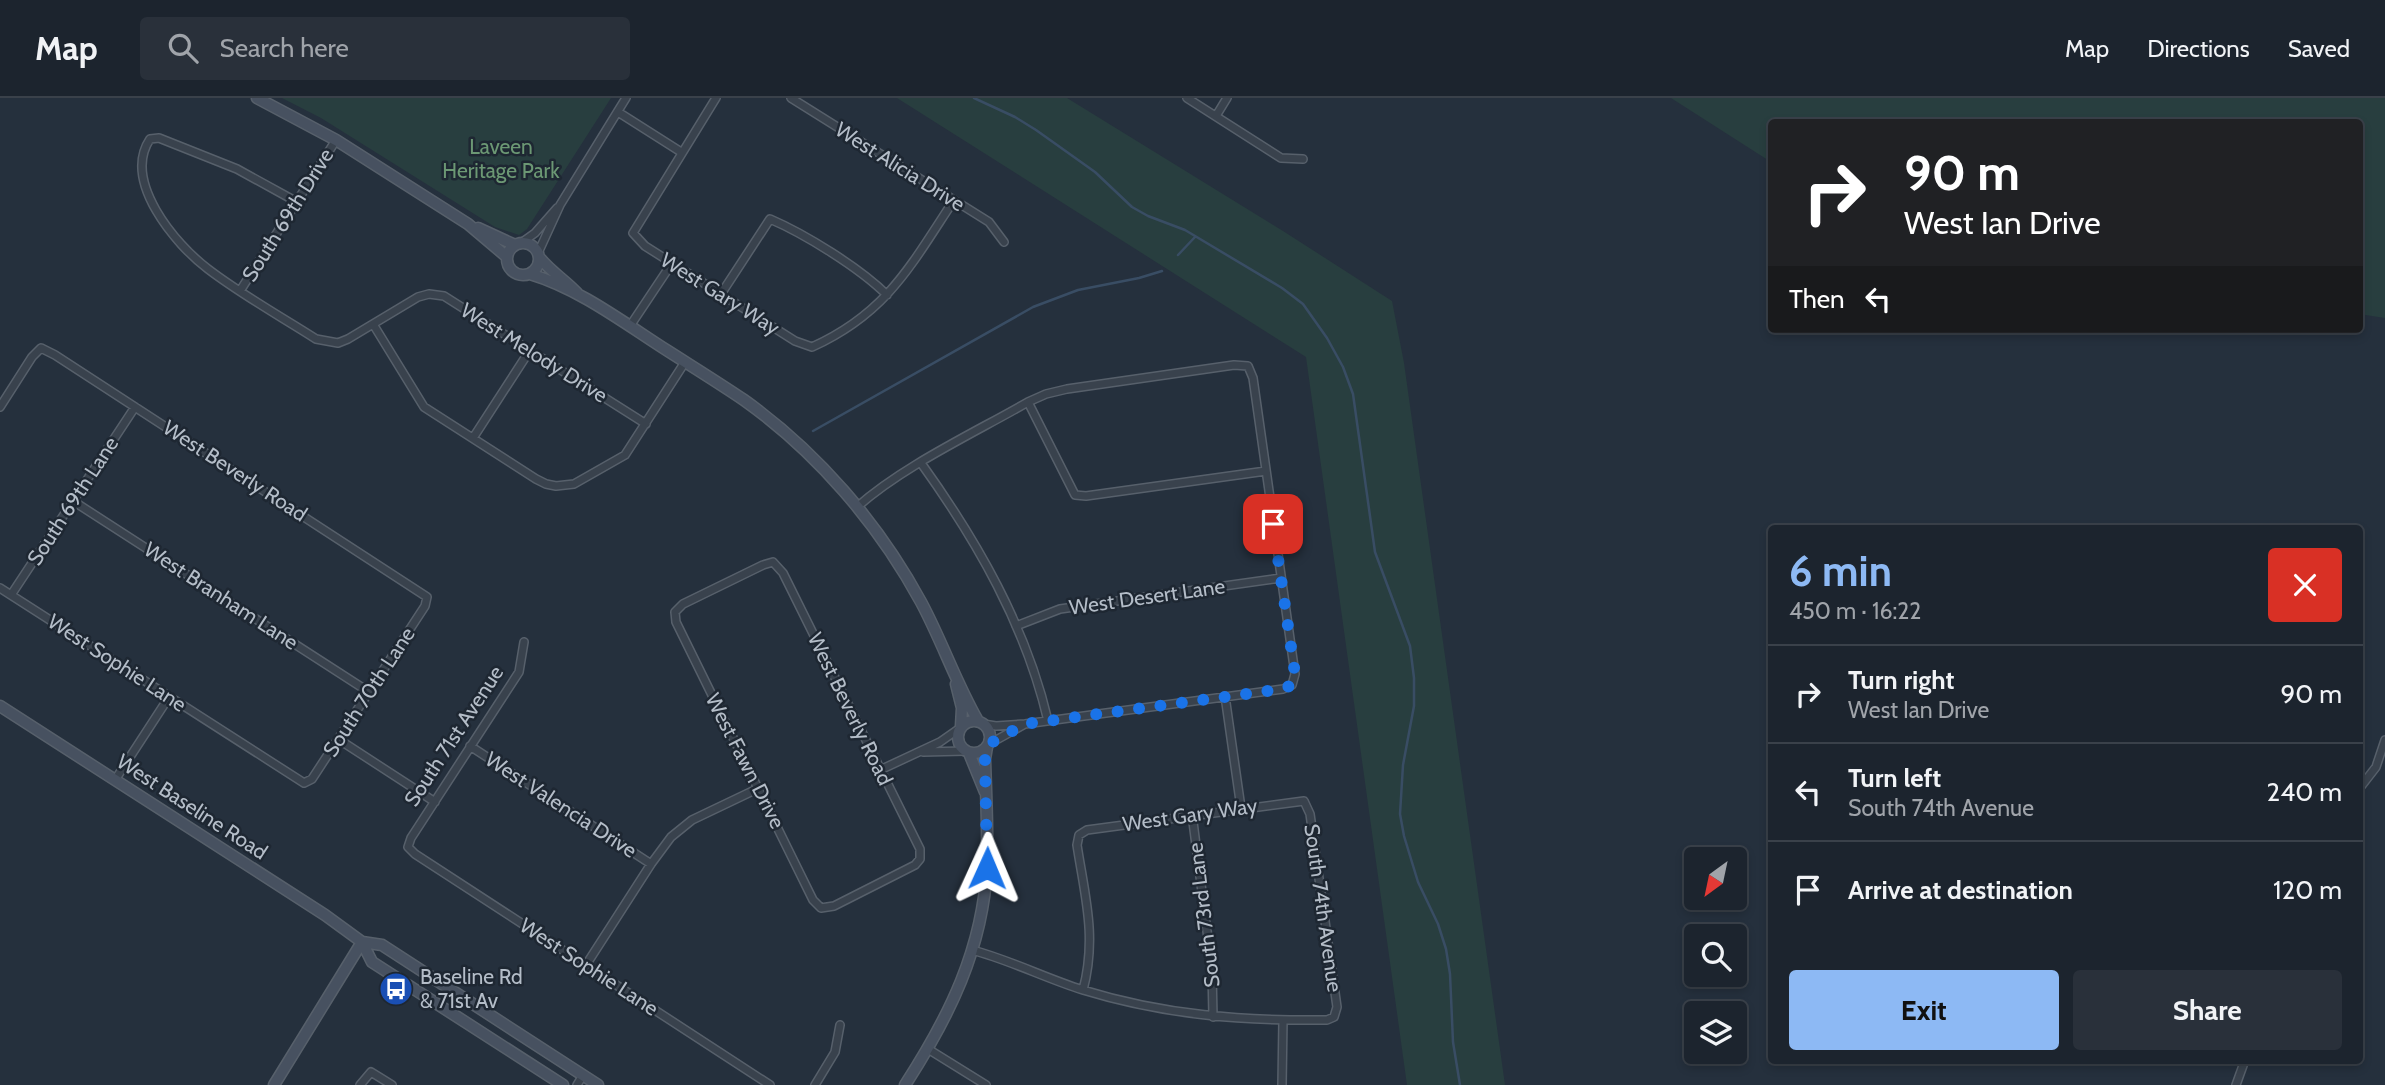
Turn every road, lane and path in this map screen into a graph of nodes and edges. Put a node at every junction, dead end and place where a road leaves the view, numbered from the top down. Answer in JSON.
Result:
{"nodes":[{"id":1,"x":257,"y":98,"type":"edge"},
{"id":2,"x":626,"y":98,"type":"edge"},
{"id":3,"x":716,"y":98,"type":"edge"},
{"id":4,"x":791,"y":98,"type":"edge"},
{"id":5,"x":1187,"y":98,"type":"edge"},
{"id":6,"x":1227,"y":98,"type":"edge"},
{"id":7,"x":618,"y":112,"type":"junction"},
{"id":8,"x":1216,"y":117,"type":"junction"},
{"id":9,"x":336,"y":140,"type":"junction"},
{"id":10,"x":681,"y":152,"type":"junction"},
{"id":11,"x":1303,"y":159,"type":"dead end"},
{"id":12,"x":954,"y":200,"type":"junction"},
{"id":13,"x":297,"y":202,"type":"junction"},
{"id":14,"x":560,"y":205,"type":"junction"},
{"id":15,"x":468,"y":224,"type":"junction"},
{"id":16,"x":1004,"y":242,"type":"dead end"},
{"id":17,"x":518,"y":244,"type":"junction"},
{"id":18,"x":539,"y":255,"type":"junction"},
{"id":19,"x":507,"y":257,"type":"junction"},
{"id":20,"x":671,"y":263,"type":"junction"},
{"id":21,"x":530,"y":274,"type":"junction"},
{"id":22,"x":240,"y":291,"type":"junction"},
{"id":23,"x":578,"y":294,"type":"junction"},
{"id":24,"x":721,"y":294,"type":"junction"},
{"id":25,"x":887,"y":295,"type":"junction"},
{"id":26,"x":373,"y":324,"type":"junction"},
{"id":27,"x":630,"y":326,"type":"junction"},
{"id":28,"x":530,"y":350,"type":"junction"},
{"id":29,"x":685,"y":362,"type":"junction"},
{"id":30,"x":1028,"y":401,"type":"junction"},
{"id":31,"x":0,"y":407,"type":"edge"},
{"id":32,"x":135,"y":407,"type":"junction"},
{"id":33,"x":646,"y":424,"type":"junction"},
{"id":34,"x":473,"y":438,"type":"junction"},
{"id":35,"x":921,"y":463,"type":"junction"},
{"id":36,"x":1266,"y":471,"type":"junction"},
{"id":37,"x":73,"y":501,"type":"junction"},
{"id":38,"x":857,"y":507,"type":"junction"},
{"id":39,"x":773,"y":562,"type":"joint"},
{"id":40,"x":1281,"y":578,"type":"junction"},
{"id":41,"x":0,"y":588,"type":"edge"},
{"id":42,"x":11,"y":595,"type":"junction"},
{"id":43,"x":427,"y":597,"type":"joint"},
{"id":44,"x":1016,"y":626,"type":"junction"},
{"id":45,"x":524,"y":642,"type":"dead end"},
{"id":46,"x":955,"y":677,"type":"junction"},
{"id":47,"x":369,"y":692,"type":"junction"},
{"id":48,"x":1225,"y":696,"type":"junction"},
{"id":49,"x":169,"y":697,"type":"junction"},
{"id":50,"x":0,"y":706,"type":"edge"},
{"id":51,"x":1048,"y":721,"type":"junction"},
{"id":52,"x":981,"y":722,"type":"junction"},
{"id":53,"x":1025,"y":724,"type":"junction"},
{"id":54,"x":961,"y":727,"type":"junction"},
{"id":55,"x":338,"y":739,"type":"junction"},
{"id":56,"x":2385,"y":740,"type":"edge"},
{"id":57,"x":988,"y":745,"type":"junction"},
{"id":58,"x":471,"y":746,"type":"junction"},
{"id":59,"x":922,"y":752,"type":"junction"},
{"id":60,"x":967,"y":752,"type":"junction"},
{"id":61,"x":880,"y":770,"type":"junction"},
{"id":62,"x":115,"y":780,"type":"junction"},
{"id":63,"x":304,"y":783,"type":"joint"},
{"id":64,"x":2363,"y":784,"type":"edge"},
{"id":65,"x":759,"y":788,"type":"junction"},
{"id":66,"x":985,"y":793,"type":"junction"},
{"id":67,"x":1304,"y":801,"type":"joint"},
{"id":68,"x":435,"y":802,"type":"junction"},
{"id":69,"x":1241,"y":808,"type":"junction"},
{"id":70,"x":1192,"y":814,"type":"junction"},
{"id":71,"x":408,"y":847,"type":"joint"},
{"id":72,"x":651,"y":864,"type":"junction"},
{"id":73,"x":821,"y":908,"type":"joint"},
{"id":74,"x":362,"y":942,"type":"junction"},
{"id":75,"x":972,"y":950,"type":"junction"},
{"id":76,"x":586,"y":965,"type":"junction"},
{"id":77,"x":1083,"y":990,"type":"junction"},
{"id":78,"x":1213,"y":1017,"type":"junction"},
{"id":79,"x":1283,"y":1020,"type":"junction"},
{"id":80,"x":840,"y":1025,"type":"dead end"},
{"id":81,"x":928,"y":1049,"type":"junction"},
{"id":82,"x":2244,"y":1064,"type":"edge"},
{"id":83,"x":583,"y":1075,"type":"junction"},
{"id":84,"x":274,"y":1085,"type":"edge"},
{"id":85,"x":360,"y":1085,"type":"edge"},
{"id":86,"x":392,"y":1085,"type":"edge"},
{"id":87,"x":563,"y":1085,"type":"edge"},
{"id":88,"x":577,"y":1085,"type":"edge"},
{"id":89,"x":598,"y":1085,"type":"edge"},
{"id":90,"x":771,"y":1085,"type":"edge"},
{"id":91,"x":815,"y":1085,"type":"edge"},
{"id":92,"x":905,"y":1085,"type":"edge"},
{"id":93,"x":986,"y":1085,"type":"edge"},
{"id":94,"x":1282,"y":1085,"type":"edge"},
{"id":95,"x":2236,"y":1085,"type":"edge"}],
"edges":[{"from":1,"to":9,"type":"street"},
{"from":2,"to":7,"type":"street"},
{"from":3,"to":10,"type":"street"},
{"from":4,"to":12,"type":"street","name":"West Alicia Drive"},
{"from":5,"to":8,"type":"street"},
{"from":6,"to":8,"type":"street"},
{"from":7,"to":10,"type":"street"},
{"from":7,"to":14,"type":"street"},
{"from":8,"to":11,"type":"street"},
{"from":9,"to":13,"type":"street","name":"South 69th Drive"},
{"from":9,"to":15,"type":"street"},
{"from":10,"to":20,"type":"street","name":"West Gary Way"},
{"from":12,"to":16,"type":"street","name":"West Alicia Drive"},
{"from":12,"to":25,"type":"street"},
{"from":13,"to":22,"type":"street","name":"South 69th Drive"},
{"from":13,"to":22,"type":"street"},
{"from":14,"to":17,"type":"street"},
{"from":14,"to":18,"type":"street"},
{"from":15,"to":17,"type":"street"},
{"from":15,"to":19,"type":"street"},
{"from":17,"to":18,"type":"street"},
{"from":17,"to":19,"type":"street"},
{"from":18,"to":21,"type":"street"},
{"from":18,"to":23,"type":"street"},
{"from":19,"to":21,"type":"street"},
{"from":20,"to":24,"type":"street","name":"West Gary Way"},
{"from":20,"to":27,"type":"street"},
{"from":21,"to":23,"type":"street"},
{"from":22,"to":26,"type":"street"},
{"from":23,"to":27,"type":"street"},
{"from":24,"to":25,"type":"street","name":"West Gary Way"},
{"from":24,"to":25,"type":"street"},
{"from":26,"to":28,"type":"street","name":"West Melody Drive"},
{"from":26,"to":34,"type":"street"},
{"from":27,"to":29,"type":"street"},
{"from":28,"to":33,"type":"street","name":"West Melody Drive"},
{"from":28,"to":34,"type":"street"},
{"from":29,"to":33,"type":"street"},
{"from":29,"to":38,"type":"street"},
{"from":30,"to":35,"type":"street"},
{"from":30,"to":36,"type":"street"},
{"from":30,"to":36,"type":"street"},
{"from":31,"to":32,"type":"street","name":"West Beverly Road"},
{"from":32,"to":37,"type":"street","name":"South 69th Lane"},
{"from":32,"to":43,"type":"street","name":"West Beverly Road"},
{"from":33,"to":34,"type":"street"},
{"from":35,"to":38,"type":"street"},
{"from":35,"to":44,"type":"street"},
{"from":36,"to":40,"type":"street"},
{"from":37,"to":42,"type":"street","name":"South 69th Lane"},
{"from":37,"to":47,"type":"street","name":"West Branham Lane"},
{"from":38,"to":46,"type":"street"},
{"from":39,"to":61,"type":"street","name":"West Beverly Road"},
{"from":39,"to":65,"type":"street","name":"West Fawn Drive"},
{"from":40,"to":44,"type":"street","name":"West Desert Lane"},
{"from":40,"to":48,"type":"street"},
{"from":41,"to":42,"type":"street","name":"West Sophie Lane"},
{"from":42,"to":49,"type":"street","name":"West Sophie Lane"},
{"from":43,"to":47,"type":"street","name":"South 70th Lane"},
{"from":44,"to":51,"type":"street"},
{"from":45,"to":58,"type":"street","name":"South 71st Avenue"},
{"from":46,"to":52,"type":"street"},
{"from":46,"to":54,"type":"street"},
{"from":47,"to":55,"type":"street","name":"South 70th Lane"},
{"from":48,"to":51,"type":"street"},
{"from":48,"to":69,"type":"street"},
{"from":49,"to":62,"type":"street"},
{"from":49,"to":63,"type":"street","name":"West Sophie Lane"},
{"from":50,"to":62,"type":"street","name":"West Baseline Road"},
{"from":51,"to":53,"type":"street"},
{"from":52,"to":53,"type":"street"},
{"from":52,"to":54,"type":"street"},
{"from":52,"to":57,"type":"street"},
{"from":53,"to":57,"type":"street"},
{"from":54,"to":59,"type":"street"},
{"from":54,"to":60,"type":"street"},
{"from":55,"to":63,"type":"street","name":"South 70th Lane"},
{"from":55,"to":68,"type":"street"},
{"from":56,"to":64,"type":"street"},
{"from":57,"to":60,"type":"street"},
{"from":57,"to":66,"type":"street"},
{"from":58,"to":68,"type":"street","name":"South 71st Avenue"},
{"from":58,"to":72,"type":"street","name":"West Valencia Drive"},
{"from":59,"to":60,"type":"street"},
{"from":59,"to":61,"type":"street"},
{"from":60,"to":66,"type":"street"},
{"from":61,"to":73,"type":"street","name":"West Beverly Road"},
{"from":62,"to":74,"type":"street","name":"West Baseline Road"},
{"from":65,"to":72,"type":"street"},
{"from":65,"to":73,"type":"street","name":"West Fawn Drive"},
{"from":66,"to":75,"type":"street"},
{"from":67,"to":69,"type":"street","name":"West Gary Way"},
{"from":67,"to":79,"type":"street","name":"South 74th Avenue"},
{"from":68,"to":71,"type":"street","name":"South 71st Avenue"},
{"from":69,"to":70,"type":"street","name":"West Gary Way"},
{"from":70,"to":77,"type":"street","name":"West Gary Way"},
{"from":70,"to":78,"type":"street","name":"South 73rd Lane"},
{"from":71,"to":76,"type":"street","name":"West Sophie Lane"},
{"from":72,"to":76,"type":"street"},
{"from":74,"to":83,"type":"street","name":"West Baseline Road"},
{"from":74,"to":84,"type":"street"},
{"from":74,"to":87,"type":"street","name":"West Baseline Road"},
{"from":75,"to":77,"type":"street"},
{"from":75,"to":81,"type":"street"},
{"from":76,"to":90,"type":"street","name":"West Sophie Lane"},
{"from":77,"to":78,"type":"street"},
{"from":78,"to":79,"type":"street"},
{"from":79,"to":94,"type":"street"},
{"from":80,"to":91,"type":"street"},
{"from":81,"to":92,"type":"street"},
{"from":81,"to":93,"type":"street"},
{"from":82,"to":95,"type":"street"},
{"from":83,"to":88,"type":"street"},
{"from":83,"to":89,"type":"street","name":"West Baseline Road"},
{"from":85,"to":86,"type":"street"}]}
